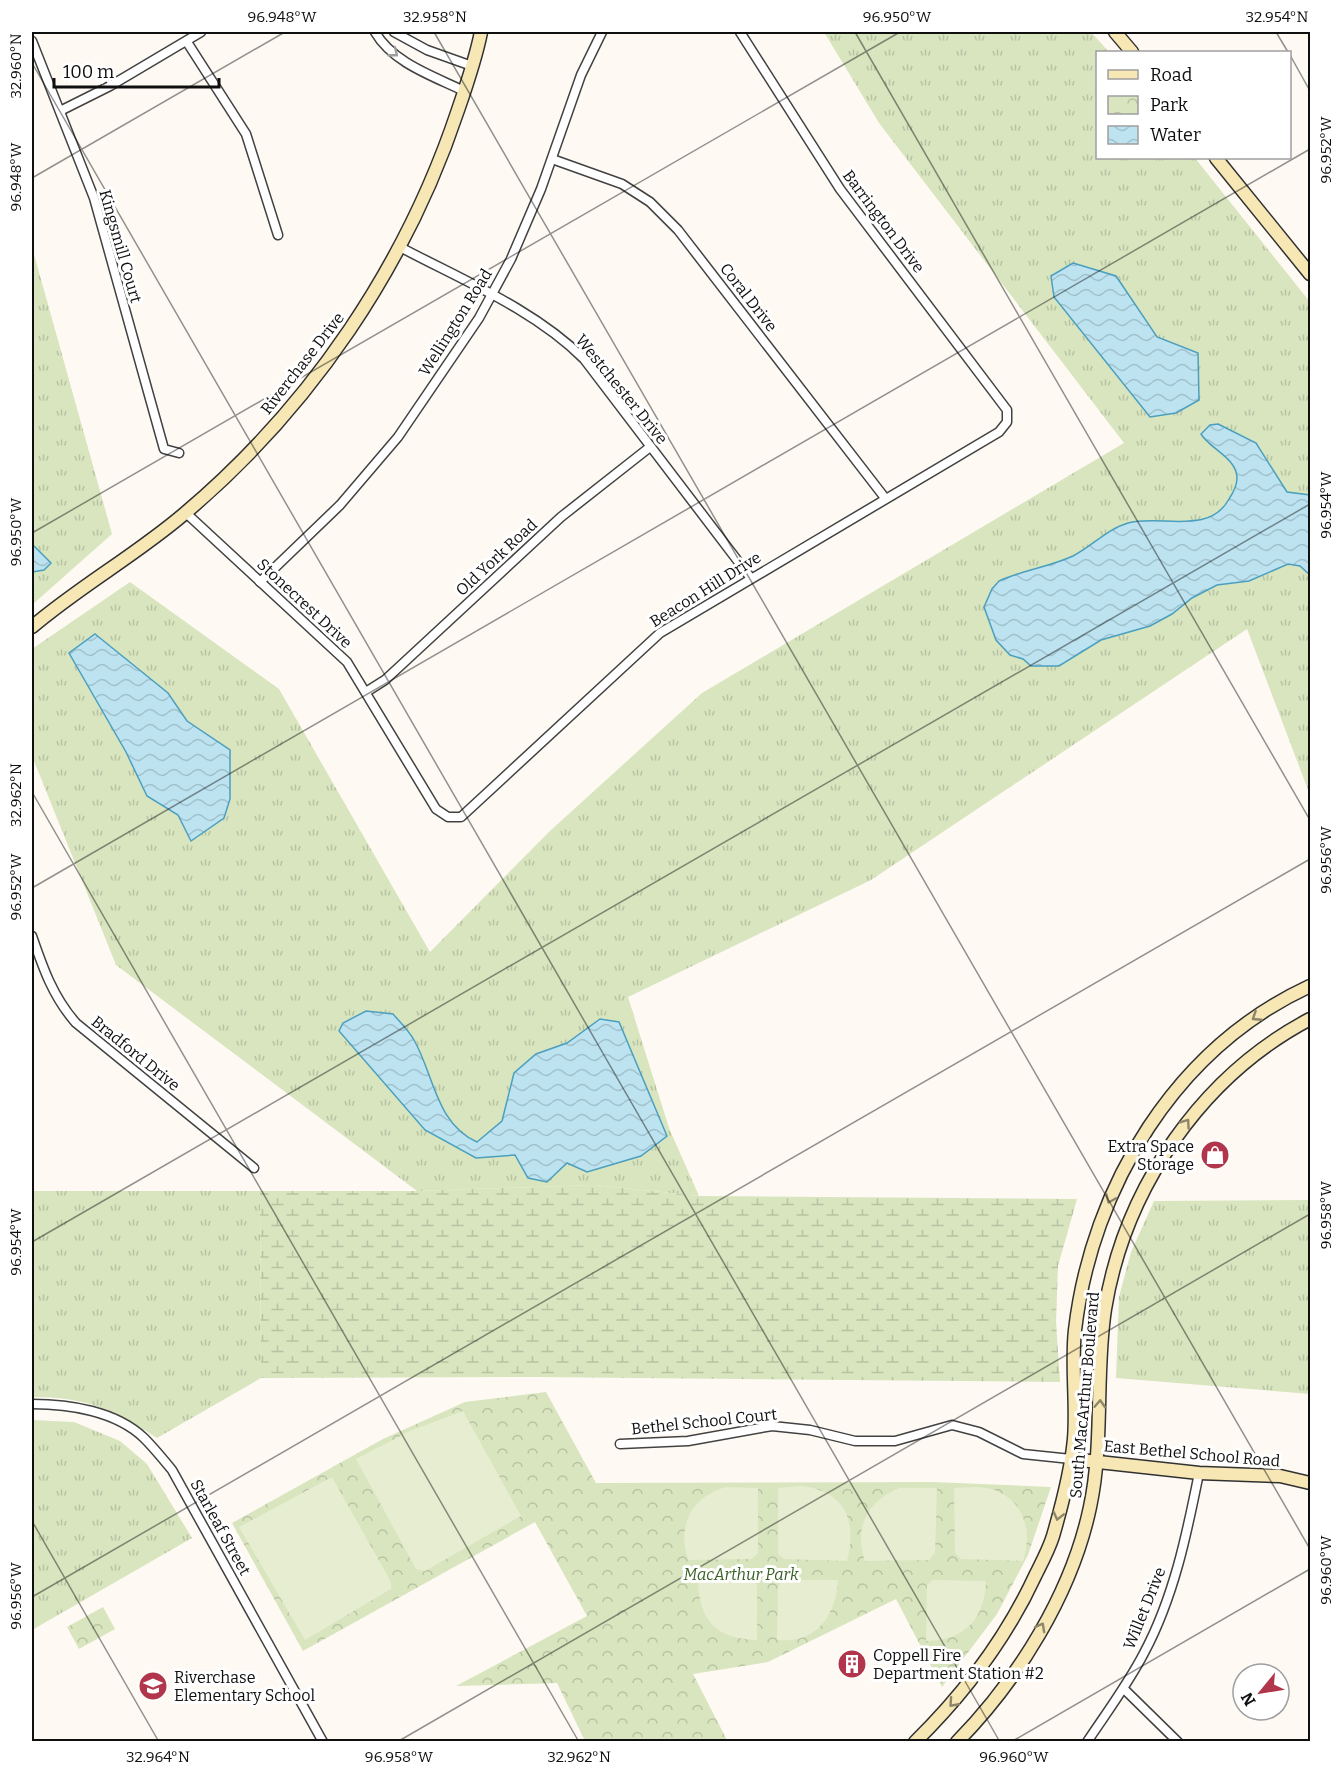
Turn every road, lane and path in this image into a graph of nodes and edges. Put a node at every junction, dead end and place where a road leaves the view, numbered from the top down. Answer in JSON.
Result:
{"nodes":[{"id":1,"x":201,"y":32,"type":"edge"},
{"id":2,"x":375,"y":32,"type":"edge"},
{"id":3,"x":394,"y":32,"type":"edge"},
{"id":4,"x":481,"y":32,"type":"edge"},
{"id":5,"x":602,"y":32,"type":"edge"},
{"id":6,"x":740,"y":32,"type":"edge"},
{"id":7,"x":1115,"y":32,"type":"edge"},
{"id":8,"x":32,"y":41,"type":"edge"},
{"id":9,"x":187,"y":42,"type":"junction"},
{"id":10,"x":1131,"y":51,"type":"edge"},
{"id":11,"x":472,"y":66,"type":"junction"},
{"id":12,"x":464,"y":91,"type":"junction"},
{"id":13,"x":60,"y":111,"type":"junction"},
{"id":14,"x":552,"y":159,"type":"junction"},
{"id":15,"x":1217,"y":159,"type":"edge"},
{"id":16,"x":278,"y":235,"type":"dead end"},
{"id":17,"x":400,"y":247,"type":"junction"},
{"id":18,"x":1311,"y":274,"type":"edge"},
{"id":19,"x":491,"y":295,"type":"junction"},
{"id":20,"x":1007,"y":422,"type":"joint"},
{"id":21,"x":650,"y":447,"type":"junction"},
{"id":22,"x":178,"y":453,"type":"dead end"},
{"id":23,"x":885,"y":498,"type":"junction"},
{"id":24,"x":186,"y":513,"type":"junction"},
{"id":25,"x":750,"y":577,"type":"junction"},
{"id":26,"x":260,"y":582,"type":"junction"},
{"id":27,"x":32,"y":627,"type":"edge"},
{"id":28,"x":366,"y":692,"type":"junction"},
{"id":29,"x":448,"y":817,"type":"joint"},
{"id":30,"x":32,"y":936,"type":"edge"},
{"id":31,"x":1309,"y":989,"type":"edge"},
{"id":32,"x":1311,"y":1019,"type":"edge"},
{"id":33,"x":254,"y":1167,"type":"dead end"},
{"id":34,"x":32,"y":1404,"type":"edge"},
{"id":35,"x":620,"y":1444,"type":"dead end"},
{"id":36,"x":1071,"y":1459,"type":"junction"},
{"id":37,"x":1097,"y":1462,"type":"junction"},
{"id":38,"x":1199,"y":1473,"type":"junction"},
{"id":39,"x":1311,"y":1483,"type":"edge"},
{"id":40,"x":1124,"y":1689,"type":"junction"},
{"id":41,"x":323,"y":1742,"type":"edge"},
{"id":42,"x":915,"y":1742,"type":"edge"},
{"id":43,"x":957,"y":1742,"type":"edge"},
{"id":44,"x":1087,"y":1742,"type":"edge"},
{"id":45,"x":1178,"y":1742,"type":"edge"}],
"edges":[{"from":1,"to":9,"type":"street"},
{"from":2,"to":12,"type":"street","one_way":true},
{"from":3,"to":11,"type":"street"},
{"from":4,"to":11,"type":"main road","name":"Riverchase Drive"},
{"from":5,"to":14,"type":"street","name":"Wellington Road"},
{"from":6,"to":20,"type":"street","name":"Barrington Drive"},
{"from":7,"to":10,"type":"main road"},
{"from":8,"to":13,"type":"street","name":"Kingsmill Court"},
{"from":9,"to":13,"type":"street"},
{"from":9,"to":16,"type":"street"},
{"from":11,"to":12,"type":"main road","name":"Riverchase Drive"},
{"from":12,"to":17,"type":"main road","name":"Riverchase Drive"},
{"from":13,"to":22,"type":"street","name":"Kingsmill Court"},
{"from":14,"to":19,"type":"street","name":"Wellington Road"},
{"from":14,"to":23,"type":"street","name":"Coral Drive"},
{"from":15,"to":18,"type":"main road"},
{"from":17,"to":19,"type":"street","name":"Westchester Drive"},
{"from":17,"to":24,"type":"main road","name":"Riverchase Drive"},
{"from":19,"to":21,"type":"street","name":"Westchester Drive"},
{"from":19,"to":26,"type":"street","name":"Wellington Road"},
{"from":20,"to":23,"type":"street","name":"Beacon Hill Drive"},
{"from":21,"to":25,"type":"street","name":"Westchester Drive"},
{"from":21,"to":28,"type":"street","name":"Old York Road"},
{"from":23,"to":25,"type":"street","name":"Beacon Hill Drive"},
{"from":24,"to":26,"type":"street","name":"Stonecrest Drive"},
{"from":24,"to":27,"type":"main road","name":"Riverchase Drive"},
{"from":25,"to":29,"type":"street","name":"Beacon Hill Drive"},
{"from":26,"to":28,"type":"street","name":"Stonecrest Drive"},
{"from":28,"to":29,"type":"street","name":"Stonecrest Drive"},
{"from":30,"to":33,"type":"street","name":"Bradford Drive"},
{"from":31,"to":36,"type":"main road","name":"South MacArthur Boulevard","one_way":true},
{"from":37,"to":32,"type":"main road","name":"South MacArthur Boulevard","one_way":true},
{"from":34,"to":41,"type":"street","name":"Starleaf Street"},
{"from":35,"to":36,"type":"street","name":"Bethel School Court"},
{"from":36,"to":37,"type":"main road","name":"East Bethel School Road"},
{"from":36,"to":42,"type":"main road","name":"South MacArthur Boulevard","one_way":true},
{"from":37,"to":38,"type":"main road","name":"East Bethel School Road"},
{"from":43,"to":37,"type":"main road","name":"South MacArthur Boulevard","one_way":true},
{"from":38,"to":39,"type":"main road","name":"East Bethel School Road"},
{"from":38,"to":40,"type":"street","name":"Willet Drive"},
{"from":40,"to":44,"type":"street","name":"Willet Drive"},
{"from":40,"to":45,"type":"street"}]}
